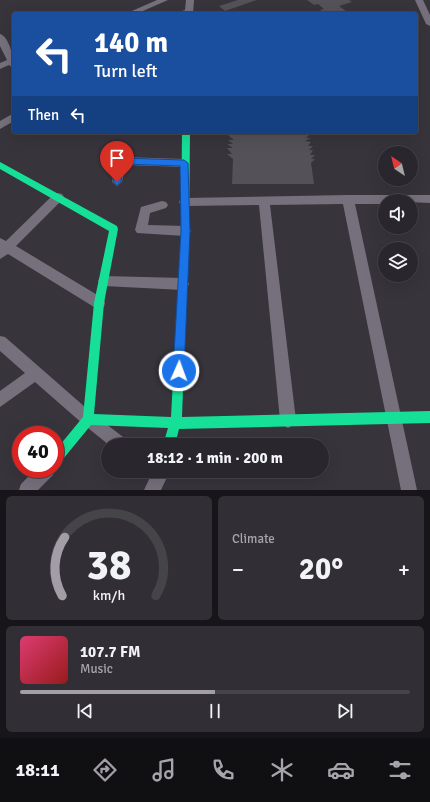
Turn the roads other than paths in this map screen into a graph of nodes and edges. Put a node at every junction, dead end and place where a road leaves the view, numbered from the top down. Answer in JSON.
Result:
{"nodes":[{"id":1,"x":164,"y":0,"type":"edge"},
{"id":2,"x":190,"y":0,"type":"edge"},
{"id":3,"x":419,"y":0,"type":"edge"},
{"id":4,"x":144,"y":4,"type":"edge"},
{"id":5,"x":132,"y":12,"type":"edge"},
{"id":6,"x":189,"y":12,"type":"edge"},
{"id":7,"x":430,"y":24,"type":"edge"},
{"id":8,"x":0,"y":37,"type":"edge"},
{"id":9,"x":12,"y":58,"type":"edge"},
{"id":10,"x":12,"y":63,"type":"edge"},
{"id":11,"x":0,"y":66,"type":"edge"},
{"id":12,"x":12,"y":117,"type":"edge"},
{"id":13,"x":0,"y":126,"type":"edge"},
{"id":14,"x":186,"y":134,"type":"edge"},
{"id":15,"x":184,"y":163,"type":"junction"},
{"id":16,"x":0,"y":165,"type":"edge"},
{"id":17,"x":117,"y":182,"type":"dead end"},
{"id":18,"x":58,"y":197,"type":"junction"},
{"id":19,"x":348,"y":199,"type":"junction"},
{"id":20,"x":430,"y":199,"type":"edge"},
{"id":21,"x":264,"y":200,"type":"junction"},
{"id":22,"x":185,"y":202,"type":"junction"},
{"id":23,"x":162,"y":205,"type":"dead end"},
{"id":24,"x":185,"y":231,"type":"junction"},
{"id":25,"x":2,"y":248,"type":"edge"},
{"id":26,"x":104,"y":281,"type":"junction"},
{"id":27,"x":183,"y":284,"type":"junction"},
{"id":28,"x":99,"y":303,"type":"junction"},
{"id":29,"x":0,"y":342,"type":"edge"},
{"id":30,"x":36,"y":373,"type":"junction"},
{"id":31,"x":0,"y":400,"type":"edge"},
{"id":32,"x":430,"y":417,"type":"edge"},
{"id":33,"x":393,"y":418,"type":"junction"},
{"id":34,"x":88,"y":419,"type":"junction"},
{"id":35,"x":288,"y":420,"type":"junction"},
{"id":36,"x":174,"y":423,"type":"junction"},
{"id":37,"x":113,"y":438,"type":"edge"},
{"id":38,"x":171,"y":438,"type":"edge"},
{"id":39,"x":64,"y":449,"type":"edge"},
{"id":40,"x":38,"y":478,"type":"edge"},
{"id":41,"x":157,"y":478,"type":"edge"},
{"id":42,"x":27,"y":490,"type":"edge"},
{"id":43,"x":152,"y":490,"type":"edge"},
{"id":44,"x":410,"y":490,"type":"edge"}],
"edges":[{"from":1,"to":4,"type":"street"},
{"from":2,"to":6,"type":"street"},
{"from":3,"to":7,"type":"street"},
{"from":4,"to":5,"type":"street"},
{"from":8,"to":9,"type":"street"},
{"from":10,"to":11,"type":"street"},
{"from":12,"to":13,"type":"street"},
{"from":14,"to":15,"type":"street"},
{"from":15,"to":17,"type":"street"},
{"from":15,"to":22,"type":"street"},
{"from":16,"to":18,"type":"street"},
{"from":18,"to":25,"type":"street"},
{"from":18,"to":26,"type":"street"},
{"from":19,"to":20,"type":"street"},
{"from":19,"to":21,"type":"street"},
{"from":19,"to":33,"type":"street"},
{"from":21,"to":22,"type":"street"},
{"from":21,"to":35,"type":"street"},
{"from":22,"to":24,"type":"street"},
{"from":23,"to":24,"type":"street"},
{"from":24,"to":27,"type":"street"},
{"from":25,"to":28,"type":"street"},
{"from":26,"to":27,"type":"street"},
{"from":26,"to":28,"type":"street"},
{"from":27,"to":36,"type":"street"},
{"from":28,"to":34,"type":"street"},
{"from":29,"to":30,"type":"street"},
{"from":30,"to":31,"type":"street"},
{"from":30,"to":34,"type":"street"},
{"from":32,"to":33,"type":"street"},
{"from":33,"to":35,"type":"street"},
{"from":33,"to":44,"type":"street"},
{"from":34,"to":36,"type":"street"},
{"from":34,"to":37,"type":"street"},
{"from":34,"to":39,"type":"street"},
{"from":35,"to":36,"type":"street"},
{"from":36,"to":38,"type":"street"},
{"from":40,"to":42,"type":"street"},
{"from":41,"to":43,"type":"street"}]}
